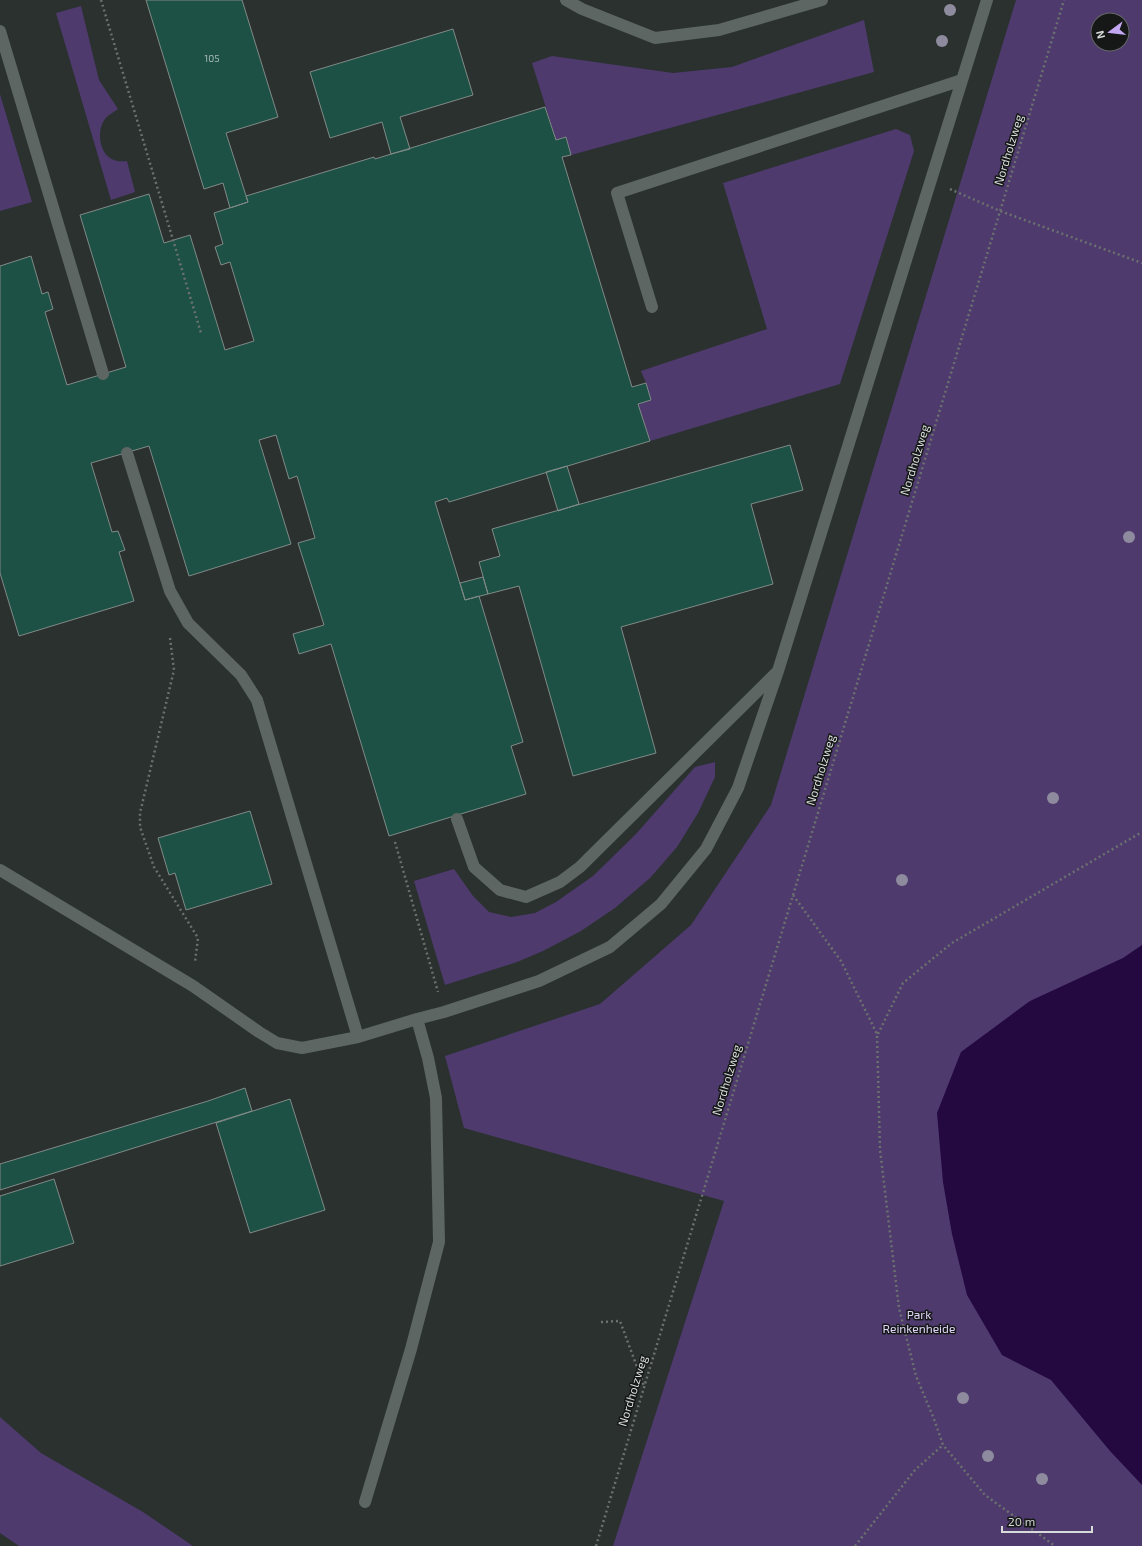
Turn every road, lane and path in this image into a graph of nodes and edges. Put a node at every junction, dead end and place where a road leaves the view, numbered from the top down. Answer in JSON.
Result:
{"nodes":[{"id":1,"x":101,"y":0,"type":"edge"},
{"id":2,"x":566,"y":0,"type":"edge"},
{"id":3,"x":822,"y":0,"type":"edge"},
{"id":4,"x":987,"y":0,"type":"edge"},
{"id":5,"x":1064,"y":0,"type":"edge"},
{"id":6,"x":0,"y":31,"type":"edge"},
{"id":7,"x":962,"y":80,"type":"junction"},
{"id":8,"x":931,"y":180,"type":"junction"},
{"id":9,"x":1000,"y":211,"type":"junction"},
{"id":10,"x":1142,"y":263,"type":"edge"},
{"id":11,"x":652,"y":307,"type":"dead end"},
{"id":12,"x":200,"y":333,"type":"dead end"},
{"id":13,"x":103,"y":374,"type":"dead end"},
{"id":14,"x":127,"y":453,"type":"dead end"},
{"id":15,"x":170,"y":634,"type":"dead end"},
{"id":16,"x":778,"y":671,"type":"junction"},
{"id":17,"x":457,"y":819,"type":"dead end"},
{"id":18,"x":1142,"y":832,"type":"edge"},
{"id":19,"x":395,"y":842,"type":"dead end"},
{"id":20,"x":0,"y":870,"type":"edge"},
{"id":21,"x":793,"y":894,"type":"junction"},
{"id":22,"x":193,"y":986,"type":"junction"},
{"id":23,"x":444,"y":1012,"type":"junction"},
{"id":24,"x":416,"y":1019,"type":"junction"},
{"id":25,"x":877,"y":1034,"type":"junction"},
{"id":26,"x":358,"y":1037,"type":"junction"},
{"id":27,"x":601,"y":1322,"type":"dead end"},
{"id":28,"x":644,"y":1386,"type":"junction"},
{"id":29,"x":943,"y":1445,"type":"junction"},
{"id":30,"x":365,"y":1502,"type":"dead end"},
{"id":31,"x":596,"y":1546,"type":"edge"},
{"id":32,"x":855,"y":1546,"type":"edge"},
{"id":33,"x":1055,"y":1546,"type":"edge"}],
"edges":[{"from":1,"to":12,"type":"path"},
{"from":2,"to":3,"type":"lane"},
{"from":4,"to":7,"type":"lane"},
{"from":5,"to":9,"type":"path","name":"Nordholzweg"},
{"from":6,"to":13,"type":"lane"},
{"from":7,"to":8,"type":"lane"},
{"from":7,"to":11,"type":"lane"},
{"from":8,"to":9,"type":"path"},
{"from":8,"to":16,"type":"lane"},
{"from":9,"to":10,"type":"path"},
{"from":9,"to":21,"type":"path","name":"Nordholzweg"},
{"from":14,"to":26,"type":"lane"},
{"from":15,"to":22,"type":"path"},
{"from":16,"to":17,"type":"lane"},
{"from":16,"to":23,"type":"lane"},
{"from":18,"to":25,"type":"path"},
{"from":19,"to":23,"type":"path"},
{"from":20,"to":22,"type":"lane"},
{"from":21,"to":25,"type":"path"},
{"from":21,"to":28,"type":"path","name":"Nordholzweg"},
{"from":22,"to":26,"type":"lane"},
{"from":23,"to":24,"type":"lane"},
{"from":24,"to":26,"type":"lane"},
{"from":24,"to":30,"type":"lane"},
{"from":25,"to":29,"type":"path"},
{"from":27,"to":28,"type":"path"},
{"from":28,"to":31,"type":"path","name":"Nordholzweg"},
{"from":29,"to":32,"type":"path"},
{"from":29,"to":33,"type":"path"}]}
